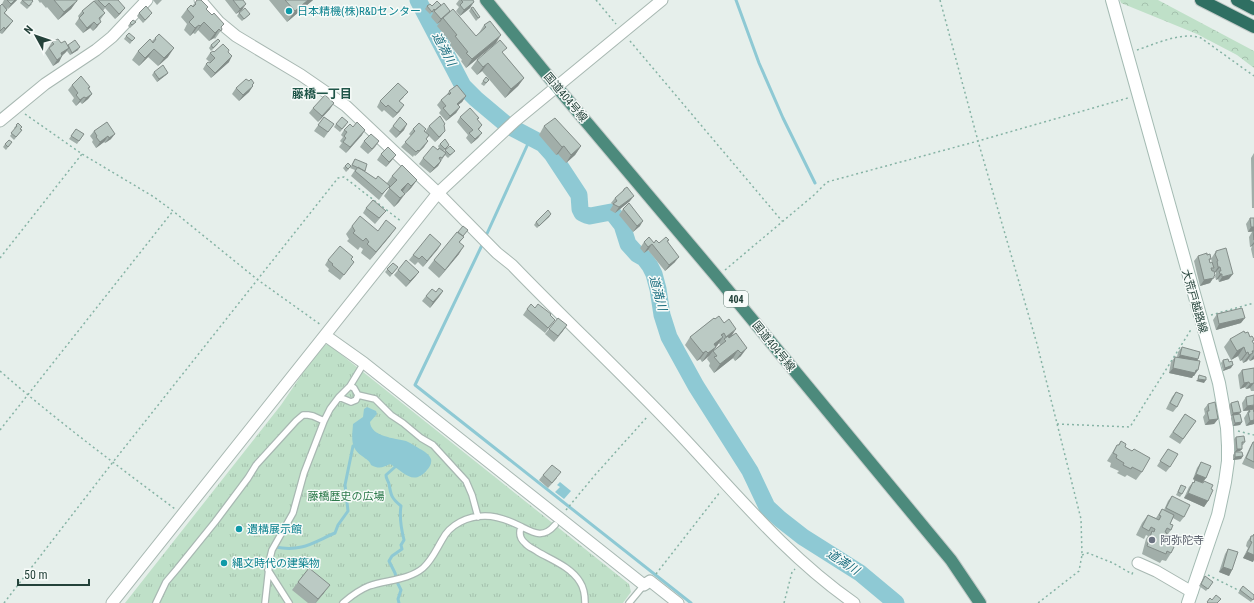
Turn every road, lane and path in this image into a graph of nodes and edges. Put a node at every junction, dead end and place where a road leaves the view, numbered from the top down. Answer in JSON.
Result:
{"nodes":[{"id":1,"x":147,"y":0,"type":"edge"},
{"id":2,"x":200,"y":0,"type":"edge"},
{"id":3,"x":486,"y":0,"type":"edge"},
{"id":4,"x":596,"y":0,"type":"edge"},
{"id":5,"x":662,"y":0,"type":"edge"},
{"id":6,"x":940,"y":0,"type":"edge"},
{"id":7,"x":1112,"y":0,"type":"edge"},
{"id":8,"x":1201,"y":0,"type":"edge"},
{"id":9,"x":1237,"y":0,"type":"edge"},
{"id":10,"x":1254,"y":9,"type":"edge"},
{"id":11,"x":1254,"y":27,"type":"edge"},
{"id":12,"x":623,"y":32,"type":"junction"},
{"id":13,"x":1127,"y":53,"type":"junction"},
{"id":14,"x":1254,"y":76,"type":"edge"},
{"id":15,"x":556,"y":86,"type":"junction"},
{"id":16,"x":1138,"y":95,"type":"junction"},
{"id":17,"x":17,"y":108,"type":"junction"},
{"id":18,"x":0,"y":121,"type":"edge"},
{"id":19,"x":978,"y":141,"type":"junction"},
{"id":20,"x":82,"y":154,"type":"junction"},
{"id":21,"x":438,"y":193,"type":"junction"},
{"id":22,"x":173,"y":211,"type":"junction"},
{"id":23,"x":782,"y":222,"type":"junction"},
{"id":24,"x":410,"y":228,"type":"junction"},
{"id":25,"x":0,"y":258,"type":"edge"},
{"id":26,"x":717,"y":277,"type":"junction"},
{"id":27,"x":258,"y":280,"type":"junction"},
{"id":28,"x":1254,"y":303,"type":"edge"},
{"id":29,"x":1197,"y":321,"type":"junction"},
{"id":30,"x":328,"y":333,"type":"junction"},
{"id":31,"x":364,"y":364,"type":"junction"},
{"id":32,"x":0,"y":371,"type":"edge"},
{"id":33,"x":350,"y":386,"type":"junction"},
{"id":34,"x":28,"y":395,"type":"junction"},
{"id":35,"x":358,"y":395,"type":"junction"},
{"id":36,"x":339,"y":397,"type":"junction"},
{"id":37,"x":654,"y":408,"type":"junction"},
{"id":38,"x":324,"y":421,"type":"junction"},
{"id":39,"x":1057,"y":424,"type":"junction"},
{"id":40,"x":1226,"y":428,"type":"junction"},
{"id":41,"x":0,"y":430,"type":"edge"},
{"id":42,"x":1254,"y":435,"type":"edge"},
{"id":43,"x":113,"y":462,"type":"junction"},
{"id":44,"x":726,"y":484,"type":"junction"},
{"id":45,"x":183,"y":515,"type":"junction"},
{"id":46,"x":478,"y":516,"type":"junction"},
{"id":47,"x":557,"y":522,"type":"junction"},
{"id":48,"x":521,"y":526,"type":"junction"},
{"id":49,"x":1082,"y":556,"type":"junction"},
{"id":50,"x":802,"y":562,"type":"junction"},
{"id":51,"x":1138,"y":563,"type":"joint"},
{"id":52,"x":268,"y":570,"type":"junction"},
{"id":53,"x":1199,"y":570,"type":"junction"},
{"id":54,"x":647,"y":583,"type":"junction"},
{"id":55,"x":1244,"y":594,"type":"edge"},
{"id":56,"x":1190,"y":598,"type":"edge"},
{"id":57,"x":4,"y":603,"type":"edge"},
{"id":58,"x":112,"y":603,"type":"edge"},
{"id":59,"x":156,"y":603,"type":"edge"},
{"id":60,"x":265,"y":603,"type":"edge"},
{"id":61,"x":289,"y":603,"type":"edge"},
{"id":62,"x":343,"y":603,"type":"edge"},
{"id":63,"x":585,"y":603,"type":"edge"},
{"id":64,"x":629,"y":603,"type":"edge"},
{"id":65,"x":678,"y":603,"type":"edge"},
{"id":66,"x":784,"y":603,"type":"edge"},
{"id":67,"x":854,"y":603,"type":"edge"},
{"id":68,"x":980,"y":603,"type":"edge"},
{"id":69,"x":1038,"y":603,"type":"edge"}],
"edges":[{"from":1,"to":17,"type":"street"},
{"from":2,"to":21,"type":"street"},
{"from":3,"to":15,"type":"highway","name":"国道404号線","number":"404"},
{"from":4,"to":12,"type":"path"},
{"from":5,"to":12,"type":"street"},
{"from":6,"to":19,"type":"path"},
{"from":7,"to":13,"type":"main road","name":"大荒戸越路線"},
{"from":8,"to":11,"type":"highway"},
{"from":9,"to":10,"type":"highway"},
{"from":12,"to":15,"type":"street"},
{"from":12,"to":23,"type":"path"},
{"from":13,"to":14,"type":"path"},
{"from":13,"to":16,"type":"main road","name":"大荒戸越路線"},
{"from":15,"to":21,"type":"street"},
{"from":15,"to":26,"type":"highway","name":"国道404号線","number":"404"},
{"from":16,"to":19,"type":"path"},
{"from":16,"to":29,"type":"main road","name":"大荒戸越路線"},
{"from":17,"to":18,"type":"street"},
{"from":17,"to":20,"type":"path"},
{"from":19,"to":23,"type":"path"},
{"from":19,"to":39,"type":"path"},
{"from":20,"to":22,"type":"path"},
{"from":20,"to":25,"type":"path"},
{"from":21,"to":24,"type":"street"},
{"from":21,"to":37,"type":"street"},
{"from":22,"to":27,"type":"path"},
{"from":22,"to":34,"type":"path"},
{"from":23,"to":26,"type":"path"},
{"from":24,"to":27,"type":"path"},
{"from":24,"to":30,"type":"street"},
{"from":26,"to":68,"type":"highway","name":"国道404号線","number":"404"},
{"from":27,"to":30,"type":"path"},
{"from":27,"to":43,"type":"path"},
{"from":28,"to":29,"type":"path"},
{"from":29,"to":39,"type":"path"},
{"from":29,"to":40,"type":"main road","name":"大荒戸越路線"},
{"from":30,"to":31,"type":"street"},
{"from":30,"to":45,"type":"street"},
{"from":31,"to":33,"type":"lane"},
{"from":31,"to":47,"type":"street"},
{"from":32,"to":34,"type":"path"},
{"from":33,"to":35,"type":"lane"},
{"from":33,"to":36,"type":"lane"},
{"from":34,"to":41,"type":"path"},
{"from":34,"to":43,"type":"path"},
{"from":35,"to":36,"type":"lane"},
{"from":35,"to":46,"type":"lane"},
{"from":36,"to":38,"type":"lane"},
{"from":37,"to":44,"type":"street"},
{"from":37,"to":47,"type":"path"},
{"from":38,"to":52,"type":"lane"},
{"from":38,"to":59,"type":"lane"},
{"from":39,"to":49,"type":"path"},
{"from":40,"to":42,"type":"path"},
{"from":40,"to":53,"type":"main road","name":"大荒戸越路線"},
{"from":43,"to":45,"type":"path"},
{"from":43,"to":57,"type":"path"},
{"from":44,"to":50,"type":"street"},
{"from":44,"to":54,"type":"path"},
{"from":45,"to":58,"type":"street"},
{"from":46,"to":48,"type":"lane"},
{"from":46,"to":62,"type":"lane"},
{"from":47,"to":48,"type":"lane"},
{"from":47,"to":54,"type":"street"},
{"from":48,"to":63,"type":"lane"},
{"from":49,"to":51,"type":"path"},
{"from":49,"to":69,"type":"path"},
{"from":50,"to":66,"type":"path"},
{"from":50,"to":67,"type":"street"},
{"from":51,"to":56,"type":"street"},
{"from":52,"to":60,"type":"lane"},
{"from":52,"to":61,"type":"lane"},
{"from":53,"to":55,"type":"path"},
{"from":53,"to":56,"type":"main road","name":"大荒戸越路線"},
{"from":54,"to":64,"type":"lane"},
{"from":54,"to":65,"type":"street"}]}
